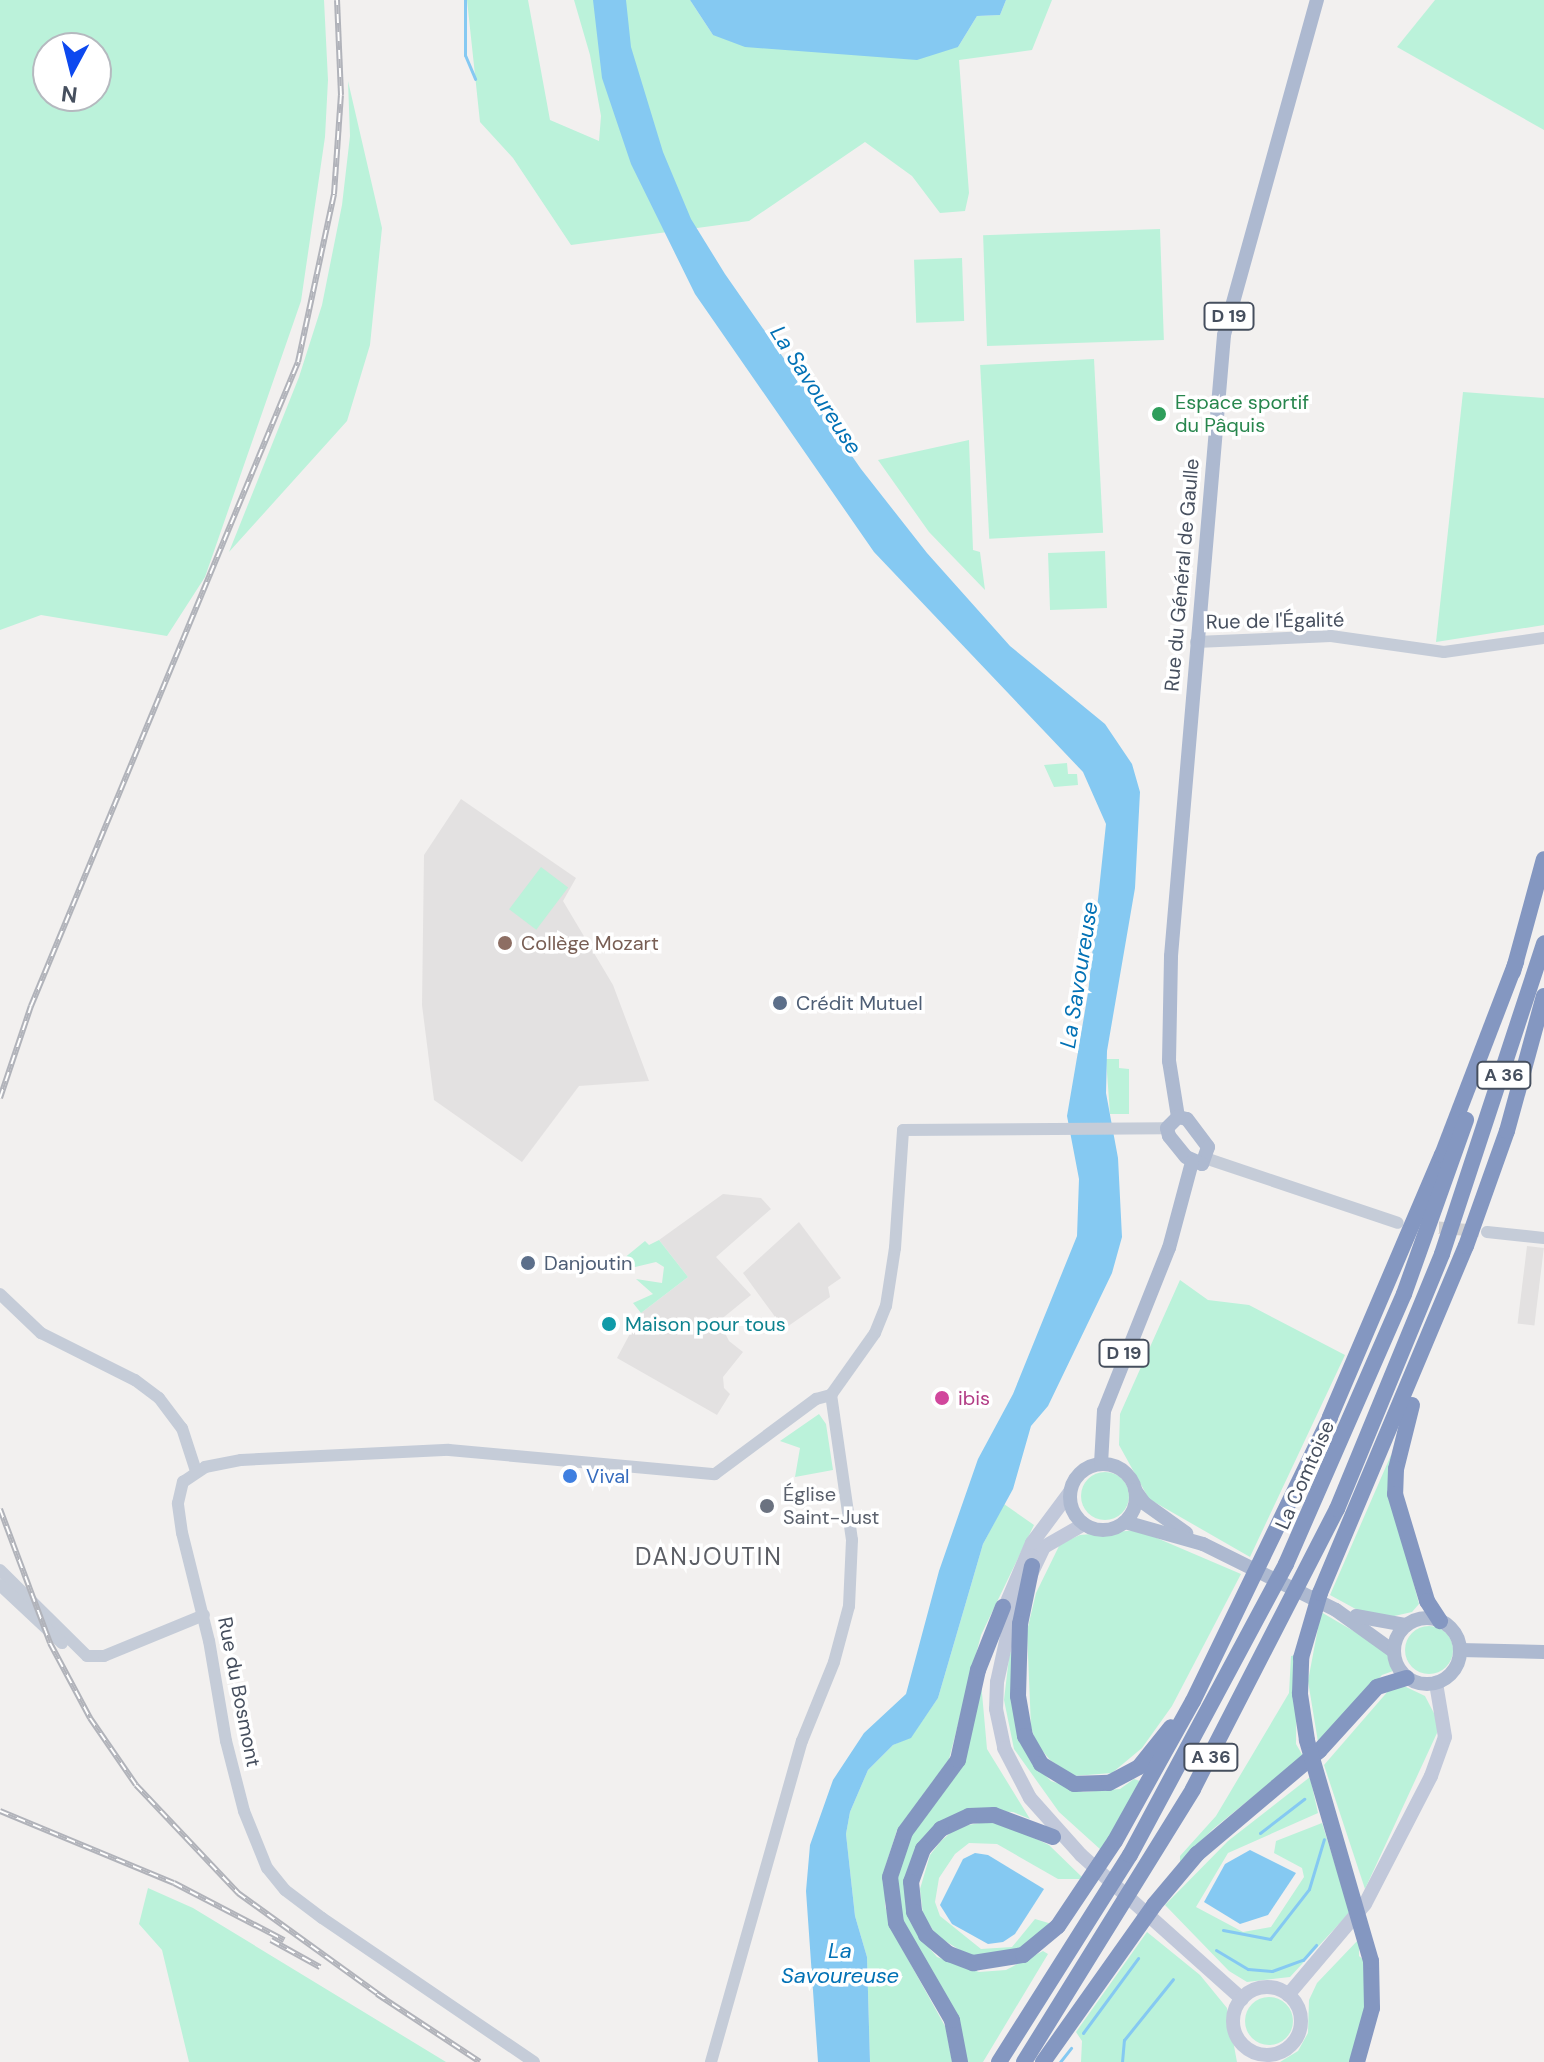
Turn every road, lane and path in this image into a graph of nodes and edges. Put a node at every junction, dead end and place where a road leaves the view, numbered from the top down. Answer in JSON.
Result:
{"nodes":[{"id":1,"x":1317,"y":0,"type":"edge"},
{"id":2,"x":1544,"y":638,"type":"edge"},
{"id":3,"x":1196,"y":642,"type":"junction"},
{"id":4,"x":1544,"y":859,"type":"edge"},
{"id":5,"x":1544,"y":943,"type":"edge"},
{"id":6,"x":1516,"y":962,"type":"junction"},
{"id":7,"x":1544,"y":996,"type":"edge"},
{"id":8,"x":1173,"y":1122,"type":"junction"},
{"id":9,"x":1208,"y":1159,"type":"junction"},
{"id":10,"x":1192,"y":1162,"type":"junction"},
{"id":11,"x":1398,"y":1223,"type":"dead end"},
{"id":12,"x":1487,"y":1232,"type":"tunnel mouth"},
{"id":13,"x":1544,"y":1238,"type":"edge"},
{"id":14,"x":0,"y":1294,"type":"edge"},
{"id":15,"x":1432,"y":1336,"type":"junction"},
{"id":16,"x":831,"y":1395,"type":"junction"},
{"id":17,"x":1101,"y":1464,"type":"junction"},
{"id":18,"x":196,"y":1471,"type":"junction"},
{"id":19,"x":1135,"y":1490,"type":"junction"},
{"id":20,"x":1070,"y":1492,"type":"junction"},
{"id":21,"x":1125,"y":1522,"type":"junction"},
{"id":22,"x":1084,"y":1524,"type":"junction"},
{"id":23,"x":1203,"y":1544,"type":"junction"},
{"id":24,"x":1032,"y":1566,"type":"junction"},
{"id":25,"x":0,"y":1570,"type":"edge"},
{"id":26,"x":0,"y":1585,"type":"edge"},
{"id":27,"x":1003,"y":1607,"type":"junction"},
{"id":28,"x":1336,"y":1610,"type":"junction"},
{"id":29,"x":204,"y":1615,"type":"junction"},
{"id":30,"x":1440,"y":1621,"type":"junction"},
{"id":31,"x":1406,"y":1625,"type":"junction"},
{"id":32,"x":1460,"y":1650,"type":"junction"},
{"id":33,"x":1393,"y":1651,"type":"junction"},
{"id":34,"x":77,"y":1652,"type":"junction"},
{"id":35,"x":1544,"y":1652,"type":"edge"},
{"id":36,"x":1212,"y":1661,"type":"junction"},
{"id":37,"x":1407,"y":1678,"type":"junction"},
{"id":38,"x":1436,"y":1683,"type":"junction"},
{"id":39,"x":1053,"y":1837,"type":"junction"},
{"id":40,"x":1081,"y":1855,"type":"junction"},
{"id":41,"x":1288,"y":1995,"type":"junction"},
{"id":42,"x":1242,"y":1999,"type":"junction"},
{"id":43,"x":1254,"y":2058,"type":"edge"},
{"id":44,"x":534,"y":2062,"type":"edge"},
{"id":45,"x":711,"y":2062,"type":"edge"},
{"id":46,"x":960,"y":2062,"type":"edge"},
{"id":47,"x":999,"y":2062,"type":"edge"},
{"id":48,"x":1024,"y":2062,"type":"edge"},
{"id":49,"x":1043,"y":2062,"type":"edge"},
{"id":50,"x":1357,"y":2062,"type":"edge"}],
"edges":[{"from":1,"to":3,"type":"main road","name":"Rue du Général de Gaulle","number":"D 19"},
{"from":2,"to":3,"type":"street","name":"Rue de l'Égalité"},
{"from":3,"to":8,"type":"main road","name":"Rue du Général de Gaulle","number":"D 19"},
{"from":4,"to":6,"type":"highway","name":"La Comtoise","number":"A 36"},
{"from":5,"to":48,"type":"highway","name":"La Comtoise","number":"A 36"},
{"from":6,"to":36,"type":"highway"},
{"from":6,"to":47,"type":"highway","name":"La Comtoise","number":"A 36"},
{"from":7,"to":15,"type":"highway"},
{"from":8,"to":9,"type":"main road"},
{"from":8,"to":10,"type":"main road"},
{"from":8,"to":16,"type":"street"},
{"from":9,"to":10,"type":"main road"},
{"from":9,"to":11,"type":"street"},
{"from":10,"to":17,"type":"main road","number":"D 19"},
{"from":12,"to":13,"type":"street"},
{"from":14,"to":18,"type":"street"},
{"from":15,"to":30,"type":"highway"},
{"from":15,"to":50,"type":"highway"},
{"from":16,"to":18,"type":"street"},
{"from":16,"to":45,"type":"street"},
{"from":17,"to":19,"type":"main road"},
{"from":17,"to":20,"type":"main road"},
{"from":18,"to":29,"type":"street","name":"Rue du Bosmont"},
{"from":19,"to":21,"type":"main road"},
{"from":19,"to":23,"type":"main road"},
{"from":20,"to":22,"type":"main road"},
{"from":20,"to":27,"type":"main road"},
{"from":21,"to":22,"type":"main road"},
{"from":21,"to":23,"type":"main road"},
{"from":22,"to":24,"type":"main road"},
{"from":23,"to":28,"type":"main road"},
{"from":24,"to":36,"type":"highway"},
{"from":24,"to":40,"type":"main road"},
{"from":25,"to":34,"type":"street"},
{"from":26,"to":34,"type":"street"},
{"from":27,"to":39,"type":"main road"},
{"from":27,"to":46,"type":"highway"},
{"from":28,"to":31,"type":"main road"},
{"from":28,"to":33,"type":"main road"},
{"from":29,"to":34,"type":"street"},
{"from":29,"to":44,"type":"street","name":"Rue du Bosmont"},
{"from":30,"to":31,"type":"main road"},
{"from":30,"to":32,"type":"main road"},
{"from":31,"to":33,"type":"main road"},
{"from":32,"to":35,"type":"main road"},
{"from":32,"to":38,"type":"main road"},
{"from":33,"to":37,"type":"main road"},
{"from":36,"to":39,"type":"highway"},
{"from":37,"to":38,"type":"main road"},
{"from":37,"to":49,"type":"highway"},
{"from":38,"to":41,"type":"main road"},
{"from":39,"to":40,"type":"main road"},
{"from":40,"to":42,"type":"main road"},
{"from":41,"to":42,"type":"main road"},
{"from":41,"to":43,"type":"main road"},
{"from":42,"to":43,"type":"main road"}]}
